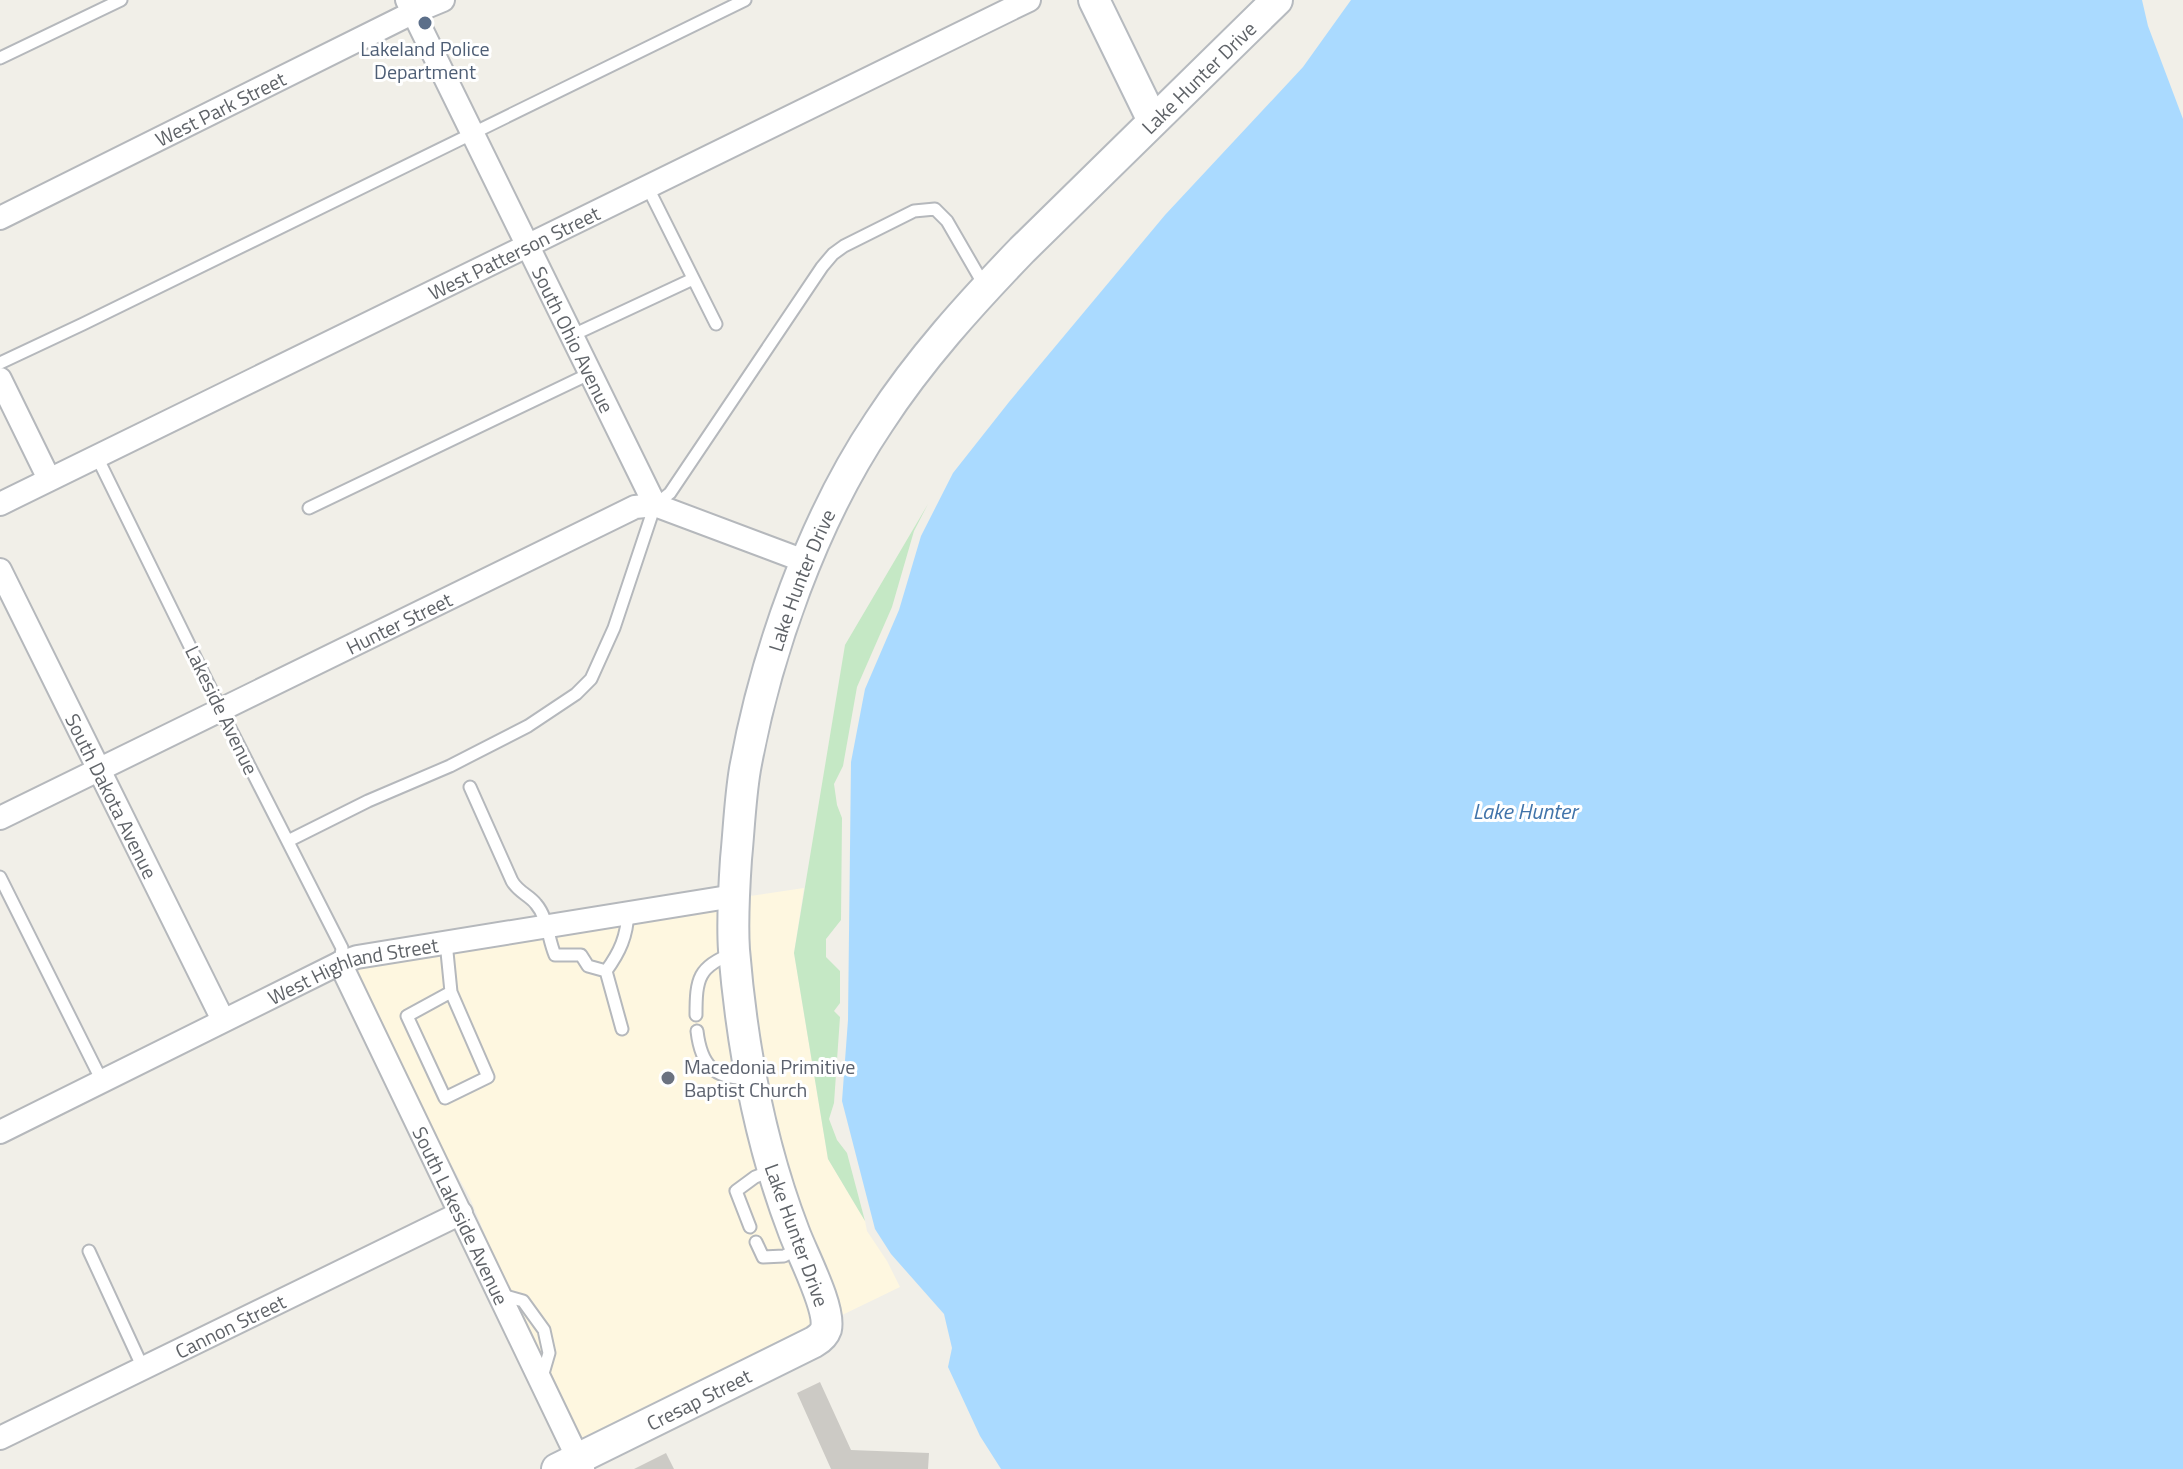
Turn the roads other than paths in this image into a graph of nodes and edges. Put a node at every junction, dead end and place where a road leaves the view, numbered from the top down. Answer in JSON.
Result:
{"nodes":[{"id":1,"x":121,"y":0,"type":"edge"},
{"id":2,"x":443,"y":0,"type":"edge"},
{"id":3,"x":745,"y":0,"type":"edge"},
{"id":4,"x":1029,"y":0,"type":"edge"},
{"id":5,"x":1094,"y":0,"type":"edge"},
{"id":6,"x":1277,"y":0,"type":"edge"},
{"id":7,"x":410,"y":6,"type":"edge"},
{"id":8,"x":0,"y":58,"type":"edge"},
{"id":9,"x":1153,"y":121,"type":"junction"},
{"id":10,"x":473,"y":134,"type":"junction"},
{"id":11,"x":647,"y":186,"type":"junction"},
{"id":12,"x":0,"y":218,"type":"edge"},
{"id":13,"x":527,"y":245,"type":"junction"},
{"id":14,"x":693,"y":279,"type":"junction"},
{"id":15,"x":985,"y":288,"type":"junction"},
{"id":16,"x":716,"y":324,"type":"dead end"},
{"id":17,"x":573,"y":335,"type":"junction"},
{"id":18,"x":0,"y":363,"type":"edge"},
{"id":19,"x":591,"y":373,"type":"junction"},
{"id":20,"x":0,"y":379,"type":"edge"},
{"id":21,"x":97,"y":457,"type":"junction"},
{"id":22,"x":49,"y":479,"type":"junction"},
{"id":23,"x":0,"y":504,"type":"edge"},
{"id":24,"x":655,"y":505,"type":"junction"},
{"id":25,"x":309,"y":508,"type":"dead end"},
{"id":26,"x":807,"y":562,"type":"junction"},
{"id":27,"x":0,"y":570,"type":"edge"},
{"id":28,"x":221,"y":709,"type":"junction"},
{"id":29,"x":99,"y":769,"type":"junction"},
{"id":30,"x":470,"y":787,"type":"dead end"},
{"id":31,"x":0,"y":818,"type":"edge"},
{"id":32,"x":288,"y":841,"type":"junction"},
{"id":33,"x":0,"y":877,"type":"edge"},
{"id":34,"x":734,"y":896,"type":"junction"},
{"id":35,"x":628,"y":912,"type":"junction"},
{"id":36,"x":546,"y":925,"type":"junction"},
{"id":37,"x":445,"y":942,"type":"junction"},
{"id":38,"x":734,"y":952,"type":"junction"},
{"id":39,"x":340,"y":963,"type":"junction"},
{"id":40,"x":606,"y":971,"type":"junction"},
{"id":41,"x":451,"y":992,"type":"junction"},
{"id":42,"x":696,"y":1015,"type":"dead end"},
{"id":43,"x":223,"y":1020,"type":"junction"},
{"id":44,"x":622,"y":1029,"type":"dead end"},
{"id":45,"x":697,"y":1031,"type":"dead end"},
{"id":46,"x":750,"y":1078,"type":"junction"},
{"id":47,"x":102,"y":1081,"type":"junction"},
{"id":48,"x":0,"y":1132,"type":"edge"},
{"id":49,"x":773,"y":1170,"type":"junction"},
{"id":50,"x":461,"y":1213,"type":"junction"},
{"id":51,"x":750,"y":1227,"type":"dead end"},
{"id":52,"x":756,"y":1242,"type":"dead end"},
{"id":53,"x":800,"y":1248,"type":"junction"},
{"id":54,"x":89,"y":1251,"type":"dead end"},
{"id":55,"x":826,"y":1317,"type":"joint"},
{"id":56,"x":143,"y":1368,"type":"junction"},
{"id":57,"x":0,"y":1438,"type":"edge"},
{"id":58,"x":572,"y":1466,"type":"edge"}],
"edges":[{"from":1,"to":8,"type":"lane"},
{"from":2,"to":7,"type":"street","name":"West Park Street"},
{"from":3,"to":10,"type":"lane"},
{"from":4,"to":11,"type":"street","name":"West Patterson Street"},
{"from":5,"to":9,"type":"street"},
{"from":6,"to":9,"type":"street","name":"Lake Hunter Drive"},
{"from":7,"to":10,"type":"street","name":"South Ohio Avenue"},
{"from":7,"to":12,"type":"street","name":"West Park Street"},
{"from":9,"to":15,"type":"street","name":"Lake Hunter Drive"},
{"from":10,"to":13,"type":"street","name":"South Ohio Avenue"},
{"from":10,"to":18,"type":"lane"},
{"from":11,"to":13,"type":"street","name":"West Patterson Street"},
{"from":11,"to":14,"type":"lane"},
{"from":13,"to":17,"type":"street","name":"South Ohio Avenue"},
{"from":13,"to":21,"type":"street","name":"West Patterson Street"},
{"from":14,"to":16,"type":"lane"},
{"from":14,"to":17,"type":"lane"},
{"from":15,"to":24,"type":"lane"},
{"from":15,"to":26,"type":"street","name":"Lake Hunter Drive"},
{"from":17,"to":19,"type":"street","name":"South Ohio Avenue"},
{"from":19,"to":24,"type":"street","name":"South Ohio Avenue"},
{"from":19,"to":25,"type":"lane"},
{"from":20,"to":22,"type":"street"},
{"from":21,"to":22,"type":"street","name":"West Patterson Street"},
{"from":21,"to":28,"type":"lane","name":"Lakeside Avenue"},
{"from":22,"to":23,"type":"street","name":"West Patterson Street"},
{"from":24,"to":26,"type":"street"},
{"from":24,"to":28,"type":"street","name":"Hunter Street"},
{"from":24,"to":32,"type":"lane"},
{"from":26,"to":34,"type":"street","name":"Lake Hunter Drive"},
{"from":27,"to":29,"type":"street","name":"South Dakota Avenue"},
{"from":28,"to":29,"type":"street","name":"Hunter Street"},
{"from":28,"to":32,"type":"lane","name":"Lakeside Avenue"},
{"from":29,"to":31,"type":"street","name":"Hunter Street"},
{"from":29,"to":43,"type":"street","name":"South Dakota Avenue"},
{"from":30,"to":36,"type":"lane"},
{"from":32,"to":39,"type":"lane","name":"Lakeside Avenue"},
{"from":33,"to":47,"type":"lane"},
{"from":34,"to":35,"type":"street","name":"West Highland Street"},
{"from":34,"to":38,"type":"street","name":"Lake Hunter Drive"},
{"from":35,"to":36,"type":"street","name":"West Highland Street"},
{"from":35,"to":40,"type":"lane"},
{"from":36,"to":37,"type":"street","name":"West Highland Street"},
{"from":36,"to":40,"type":"lane"},
{"from":37,"to":39,"type":"street","name":"West Highland Street"},
{"from":37,"to":41,"type":"lane"},
{"from":38,"to":42,"type":"lane"},
{"from":38,"to":46,"type":"street","name":"Lake Hunter Drive"},
{"from":39,"to":43,"type":"street","name":"West Highland Street"},
{"from":39,"to":50,"type":"street","name":"South Lakeside Avenue"},
{"from":40,"to":44,"type":"lane"},
{"from":41,"to":41,"type":"lane"},
{"from":43,"to":47,"type":"street","name":"West Highland Street"},
{"from":45,"to":46,"type":"lane"},
{"from":46,"to":49,"type":"street","name":"Lake Hunter Drive"},
{"from":47,"to":48,"type":"street","name":"West Highland Street"},
{"from":49,"to":51,"type":"lane"},
{"from":49,"to":53,"type":"street","name":"Lake Hunter Drive"},
{"from":50,"to":56,"type":"street","name":"Cannon Street"},
{"from":50,"to":58,"type":"street","name":"South Lakeside Avenue"},
{"from":52,"to":53,"type":"lane"},
{"from":53,"to":55,"type":"street","name":"Lake Hunter Drive"},
{"from":54,"to":56,"type":"lane"},
{"from":55,"to":58,"type":"street","name":"Cresap Street"},
{"from":56,"to":57,"type":"street","name":"Cannon Street"}]}
